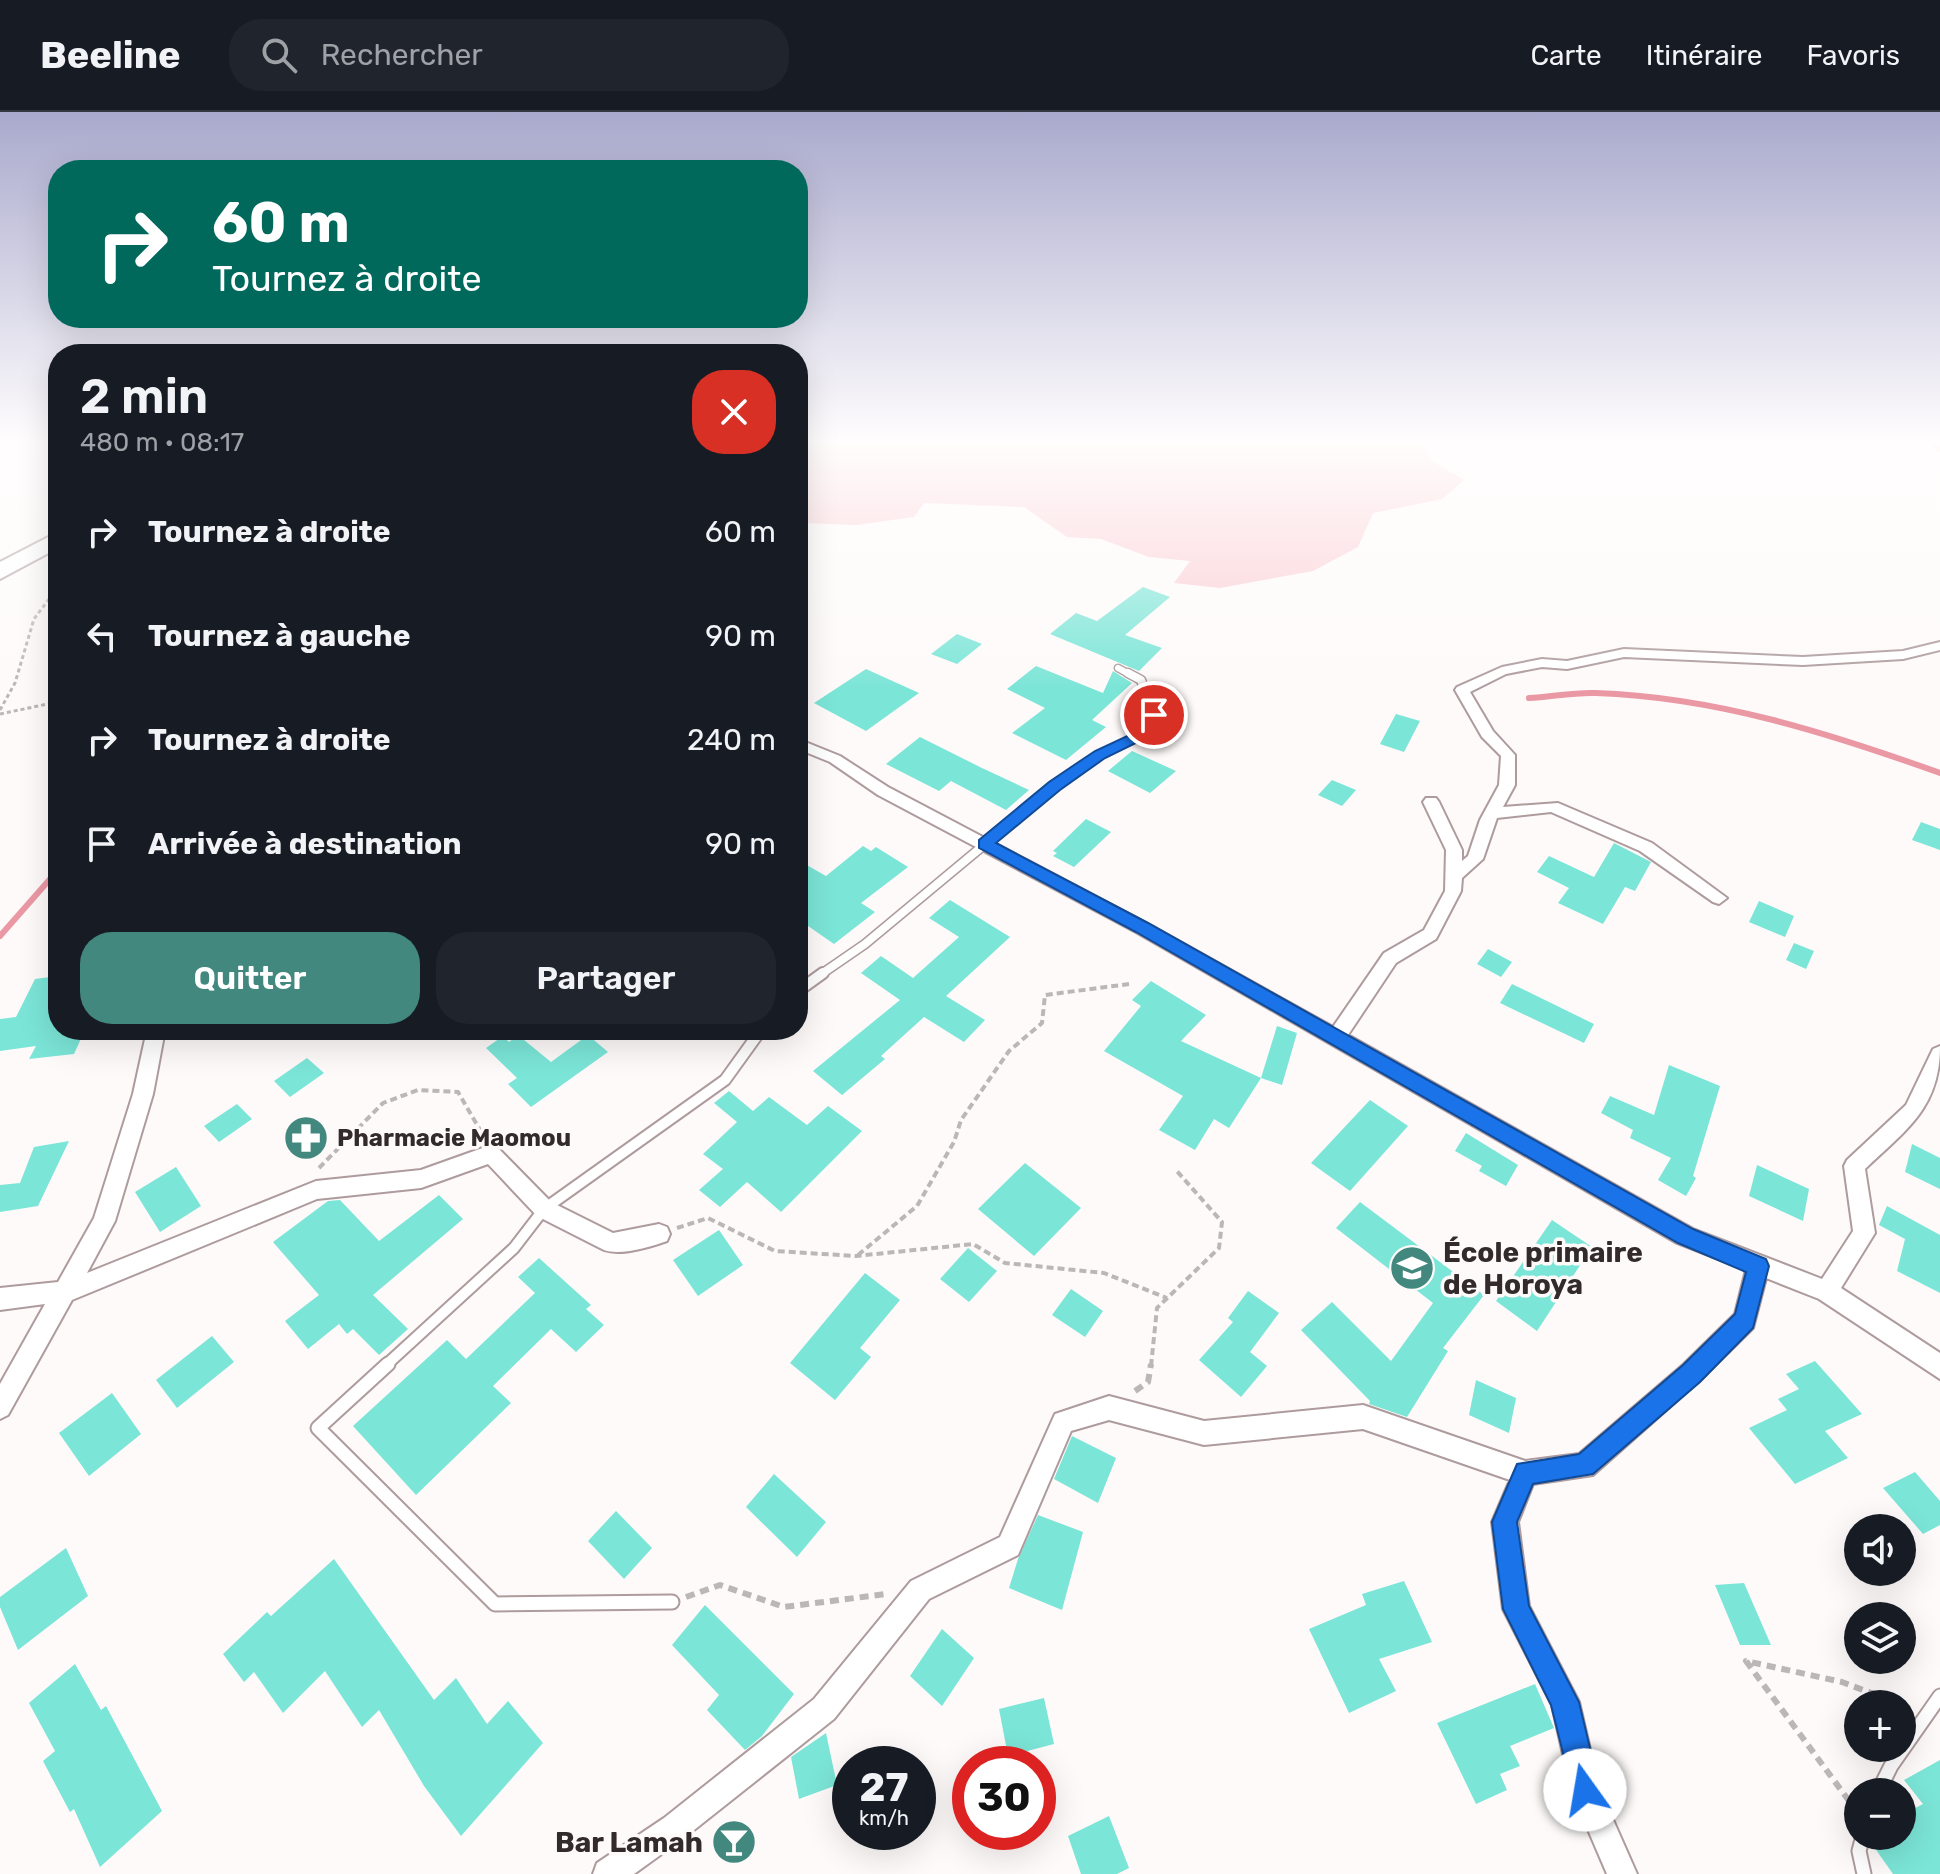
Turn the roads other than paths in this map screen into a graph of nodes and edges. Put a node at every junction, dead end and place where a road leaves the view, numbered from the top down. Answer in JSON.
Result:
{"nodes":[{"id":1,"x":48,"y":545,"type":"edge"},
{"id":2,"x":0,"y":572,"type":"edge"},
{"id":3,"x":1940,"y":646,"type":"edge"},
{"id":4,"x":1118,"y":668,"type":"dead end"},
{"id":5,"x":808,"y":748,"type":"edge"},
{"id":6,"x":1431,"y":802,"type":"dead end"},
{"id":7,"x":1492,"y":813,"type":"junction"},
{"id":8,"x":984,"y":844,"type":"junction"},
{"id":9,"x":1454,"y":875,"type":"junction"},
{"id":10,"x":1719,"y":898,"type":"dead end"},
{"id":11,"x":808,"y":984,"type":"edge"},
{"id":12,"x":1335,"y":1039,"type":"junction"},
{"id":13,"x":154,"y":1040,"type":"edge"},
{"id":14,"x":754,"y":1040,"type":"edge"},
{"id":15,"x":1940,"y":1054,"type":"edge"},
{"id":16,"x":544,"y":1209,"type":"junction"},
{"id":17,"x":659,"y":1234,"type":"road end"},
{"id":18,"x":1758,"y":1266,"type":"junction"},
{"id":19,"x":68,"y":1291,"type":"junction"},
{"id":20,"x":1827,"y":1291,"type":"junction"},
{"id":21,"x":0,"y":1299,"type":"edge"},
{"id":22,"x":1940,"y":1367,"type":"edge"},
{"id":23,"x":0,"y":1407,"type":"edge"},
{"id":24,"x":1525,"y":1473,"type":"junction"},
{"id":25,"x":672,"y":1602,"type":"road end"},
{"id":26,"x":1940,"y":1696,"type":"edge"},
{"id":27,"x":1885,"y":1778,"type":"edge"},
{"id":28,"x":1859,"y":1850,"type":"edge"},
{"id":29,"x":608,"y":1874,"type":"edge"},
{"id":30,"x":1622,"y":1874,"type":"edge"},
{"id":31,"x":1864,"y":1874,"type":"edge"}],
"edges":[{"from":1,"to":2,"type":"highway"},
{"from":3,"to":7,"type":"street"},
{"from":4,"to":8,"type":"lane"},
{"from":5,"to":8,"type":"street"},
{"from":6,"to":9,"type":"street"},
{"from":7,"to":9,"type":"street"},
{"from":7,"to":10,"type":"street"},
{"from":8,"to":11,"type":"lane"},
{"from":8,"to":12,"type":"street"},
{"from":9,"to":12,"type":"street"},
{"from":12,"to":18,"type":"street"},
{"from":13,"to":19,"type":"street"},
{"from":14,"to":16,"type":"lane"},
{"from":15,"to":20,"type":"street"},
{"from":16,"to":17,"type":"street"},
{"from":16,"to":19,"type":"street"},
{"from":16,"to":25,"type":"lane"},
{"from":18,"to":20,"type":"street"},
{"from":18,"to":24,"type":"street"},
{"from":19,"to":21,"type":"street"},
{"from":19,"to":23,"type":"street"},
{"from":20,"to":22,"type":"street"},
{"from":24,"to":29,"type":"street"},
{"from":24,"to":30,"type":"street"},
{"from":26,"to":27,"type":"lane"},
{"from":28,"to":31,"type":"lane"}]}
